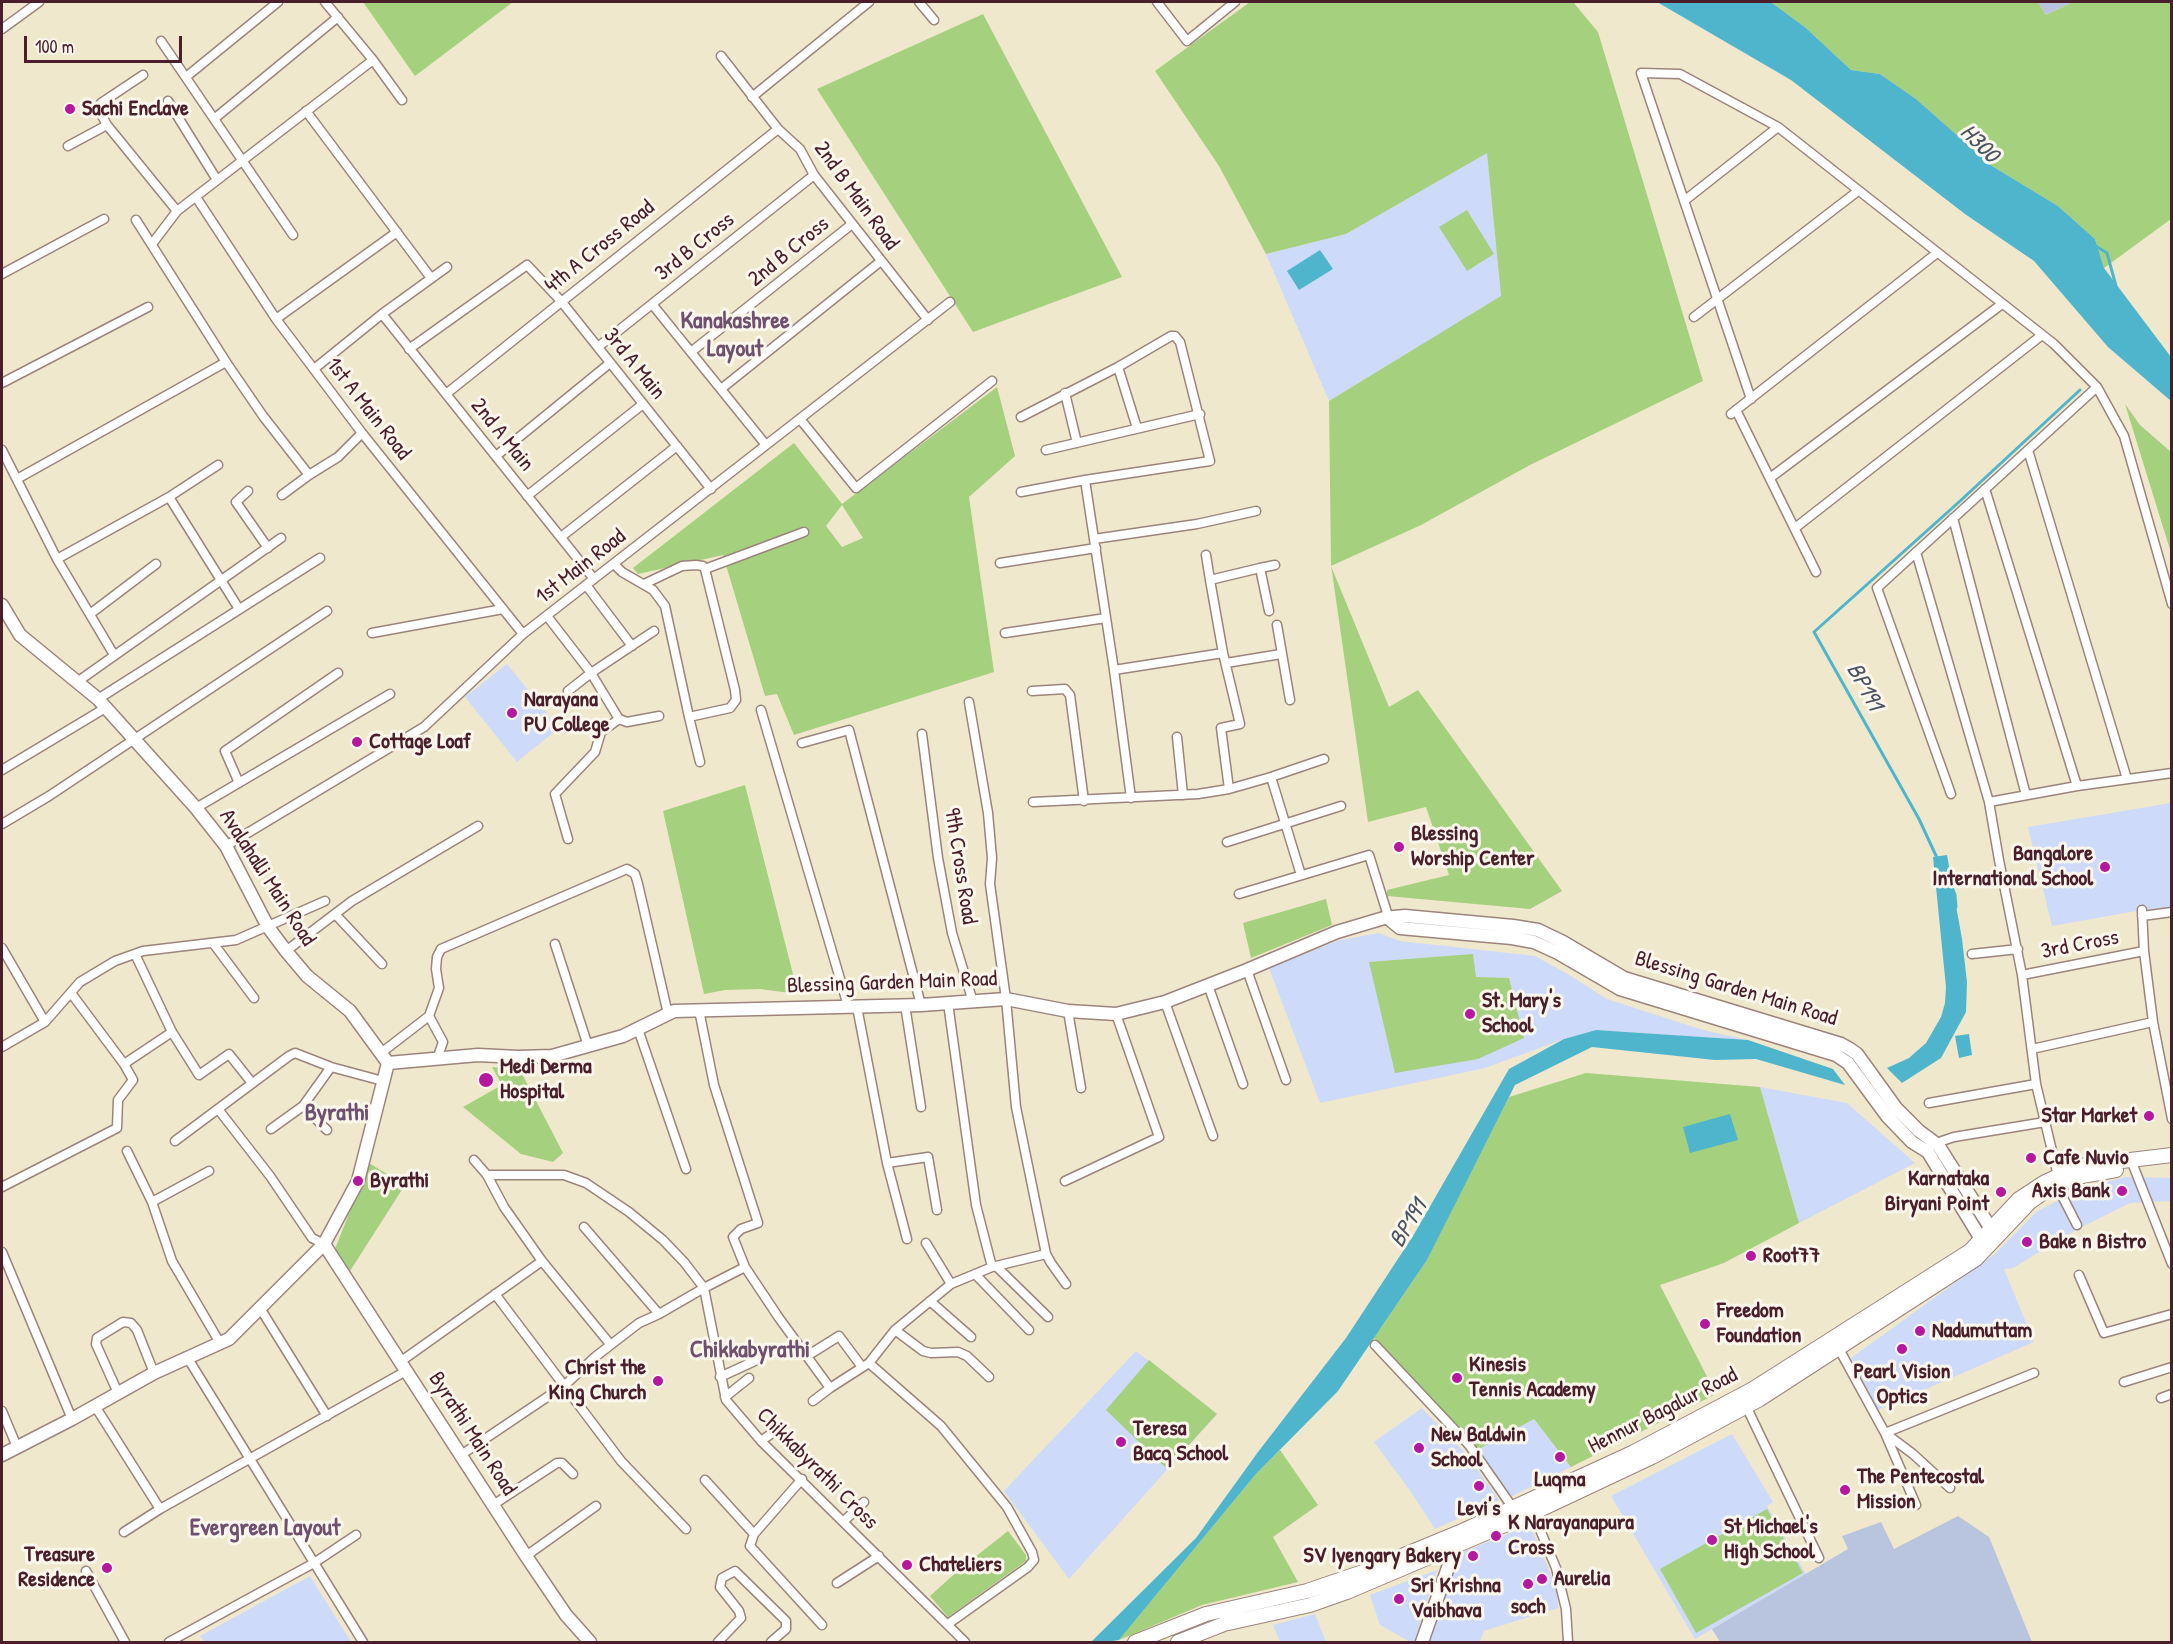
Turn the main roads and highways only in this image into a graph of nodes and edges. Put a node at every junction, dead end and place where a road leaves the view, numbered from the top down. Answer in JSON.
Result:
{"nodes":[{"id":1,"x":2,"y":605,"type":"edge"},
{"id":2,"x":1389,"y":919,"type":"junction"},
{"id":3,"x":384,"y":1058,"type":"junction"},
{"id":4,"x":2172,"y":1155,"type":"edge"},
{"id":5,"x":2132,"y":1164,"type":"junction"},
{"id":6,"x":2172,"y":1164,"type":"edge"},
{"id":7,"x":1989,"y":1238,"type":"junction"},
{"id":8,"x":324,"y":1244,"type":"junction"},
{"id":9,"x":2,"y":1455,"type":"edge"},
{"id":10,"x":1460,"y":1532,"type":"junction"},
{"id":11,"x":1456,"y":1546,"type":"junction"},
{"id":12,"x":590,"y":1642,"type":"edge"},
{"id":13,"x":1135,"y":1642,"type":"edge"},
{"id":14,"x":1178,"y":1642,"type":"edge"},
{"id":15,"x":1422,"y":1642,"type":"edge"}],
"edges":[{"from":1,"to":3,"type":"main road","name":"Avalahalli Main Road"},
{"from":2,"to":3,"type":"main road","name":"Blessing Garden Main Road"},
{"from":2,"to":7,"type":"main road","name":"Blessing Garden Main Road"},
{"from":2,"to":7,"type":"main road","name":"Blessing Garden Main Road"},
{"from":3,"to":8,"type":"main road"},
{"from":4,"to":5,"type":"main road","name":"Hennur Bagalur Road"},
{"from":5,"to":6,"type":"main road","name":"Hennur Bagalur Road"},
{"from":5,"to":7,"type":"main road","name":"Hennur Bagalur Road"},
{"from":7,"to":10,"type":"main road","name":"Hennur Bagalur Road"},
{"from":7,"to":11,"type":"main road","name":"Hennur Bagalur Road"},
{"from":8,"to":9,"type":"main road"},
{"from":8,"to":12,"type":"main road","name":"Byrathi Main Road"},
{"from":10,"to":11,"type":"main road"},
{"from":10,"to":13,"type":"main road","name":"Hennur Bagalur Road"},
{"from":11,"to":14,"type":"main road","name":"Hennur Bagalur Road"},
{"from":11,"to":15,"type":"main road"}]}
